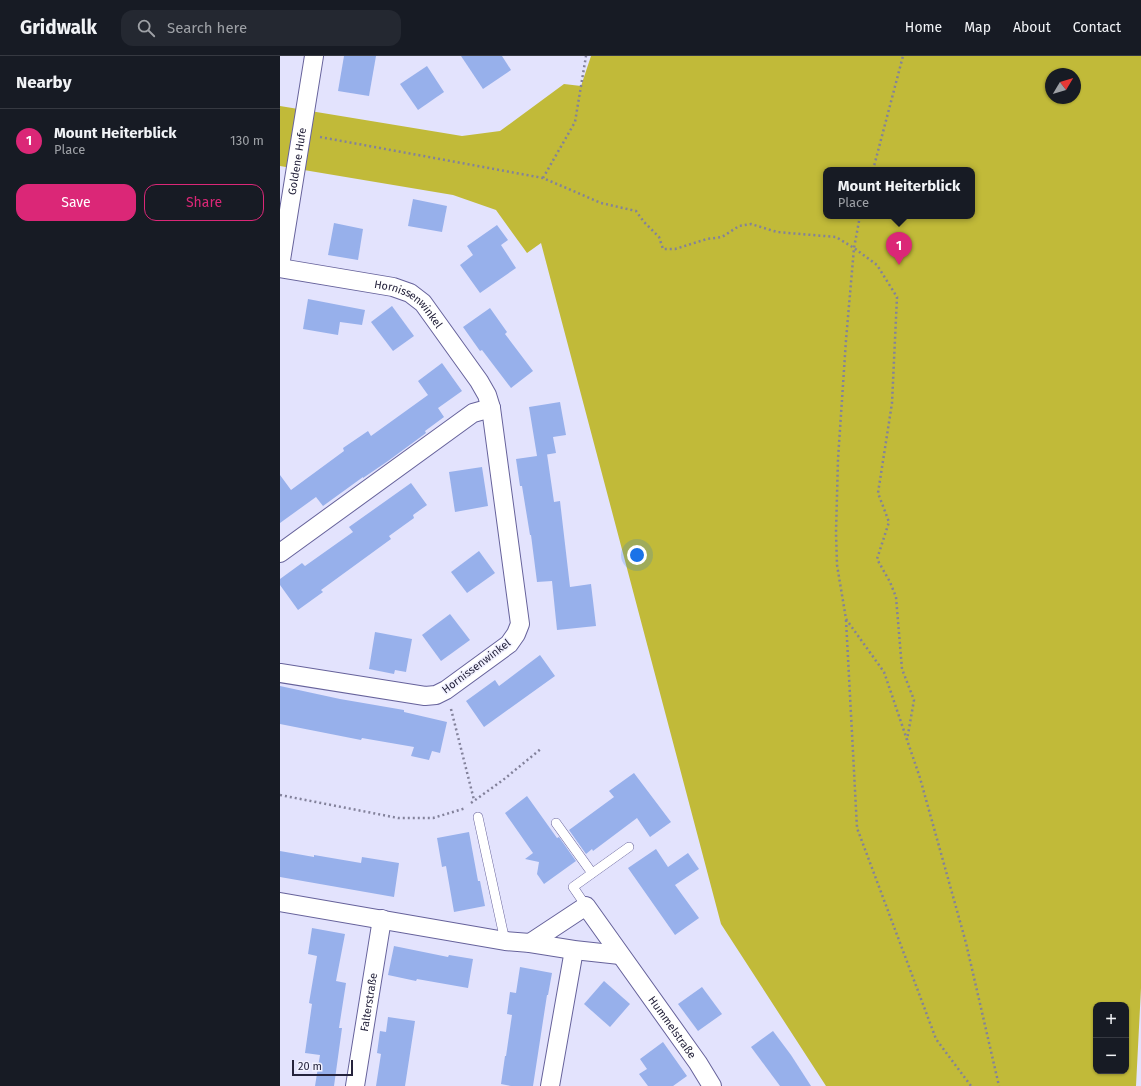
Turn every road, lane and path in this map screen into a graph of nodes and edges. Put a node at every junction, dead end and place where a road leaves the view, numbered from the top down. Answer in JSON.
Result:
{"nodes":[{"id":1,"x":314,"y":56,"type":"edge"},
{"id":2,"x":586,"y":56,"type":"edge"},
{"id":3,"x":903,"y":56,"type":"edge"},
{"id":4,"x":302,"y":134,"type":"junction"},
{"id":5,"x":873,"y":167,"type":"edge"},
{"id":6,"x":544,"y":178,"type":"junction"},
{"id":7,"x":859,"y":219,"type":"edge"},
{"id":8,"x":854,"y":248,"type":"junction"},
{"id":9,"x":280,"y":267,"type":"edge"},
{"id":10,"x":491,"y":408,"type":"junction"},
{"id":11,"x":280,"y":553,"type":"edge"},
{"id":12,"x":846,"y":619,"type":"junction"},
{"id":13,"x":280,"y":673,"type":"edge"},
{"id":14,"x":446,"y":690,"type":"junction"},
{"id":15,"x":908,"y":740,"type":"junction"},
{"id":16,"x":542,"y":748,"type":"dead end"},
{"id":17,"x":280,"y":795,"type":"edge"},
{"id":18,"x":474,"y":800,"type":"junction"},
{"id":19,"x":478,"y":817,"type":"joint"},
{"id":20,"x":556,"y":823,"type":"dead end"},
{"id":21,"x":629,"y":847,"type":"dead end"},
{"id":22,"x":592,"y":873,"type":"junction"},
{"id":23,"x":280,"y":902,"type":"edge"},
{"id":24,"x":586,"y":906,"type":"junction"},
{"id":25,"x":382,"y":919,"type":"junction"},
{"id":26,"x":506,"y":941,"type":"junction"},
{"id":27,"x":530,"y":942,"type":"junction"},
{"id":28,"x":574,"y":950,"type":"junction"},
{"id":29,"x":620,"y":955,"type":"junction"},
{"id":30,"x":705,"y":1084,"type":"edge"},
{"id":31,"x":355,"y":1086,"type":"edge"},
{"id":32,"x":550,"y":1086,"type":"edge"},
{"id":33,"x":971,"y":1086,"type":"edge"},
{"id":34,"x":999,"y":1086,"type":"edge"}],
"edges":[{"from":1,"to":4,"type":"street","name":"Goldene Hufe"},
{"from":2,"to":6,"type":"path"},
{"from":3,"to":5,"type":"path"},
{"from":4,"to":6,"type":"path"},
{"from":4,"to":9,"type":"street","name":"Goldene Hufe"},
{"from":6,"to":8,"type":"path"},
{"from":7,"to":8,"type":"path"},
{"from":8,"to":12,"type":"path"},
{"from":8,"to":15,"type":"path"},
{"from":9,"to":10,"type":"street","name":"Hornissenwinkel"},
{"from":10,"to":11,"type":"street"},
{"from":10,"to":14,"type":"street","name":"Hornissenwinkel"},
{"from":12,"to":15,"type":"path"},
{"from":12,"to":33,"type":"path"},
{"from":13,"to":14,"type":"street","name":"Hornissenwinkel"},
{"from":14,"to":18,"type":"path"},
{"from":15,"to":34,"type":"path"},
{"from":16,"to":18,"type":"path"},
{"from":17,"to":18,"type":"path"},
{"from":18,"to":19,"type":"path"},
{"from":19,"to":26,"type":"lane"},
{"from":20,"to":22,"type":"lane"},
{"from":21,"to":22,"type":"lane"},
{"from":22,"to":24,"type":"lane"},
{"from":23,"to":25,"type":"street"},
{"from":24,"to":27,"type":"street"},
{"from":24,"to":29,"type":"street"},
{"from":25,"to":26,"type":"street"},
{"from":25,"to":31,"type":"street","name":"Falterstraße"},
{"from":26,"to":27,"type":"street"},
{"from":27,"to":28,"type":"street"},
{"from":28,"to":29,"type":"street"},
{"from":28,"to":32,"type":"street"},
{"from":29,"to":30,"type":"street","name":"Hummelstraße"}]}
